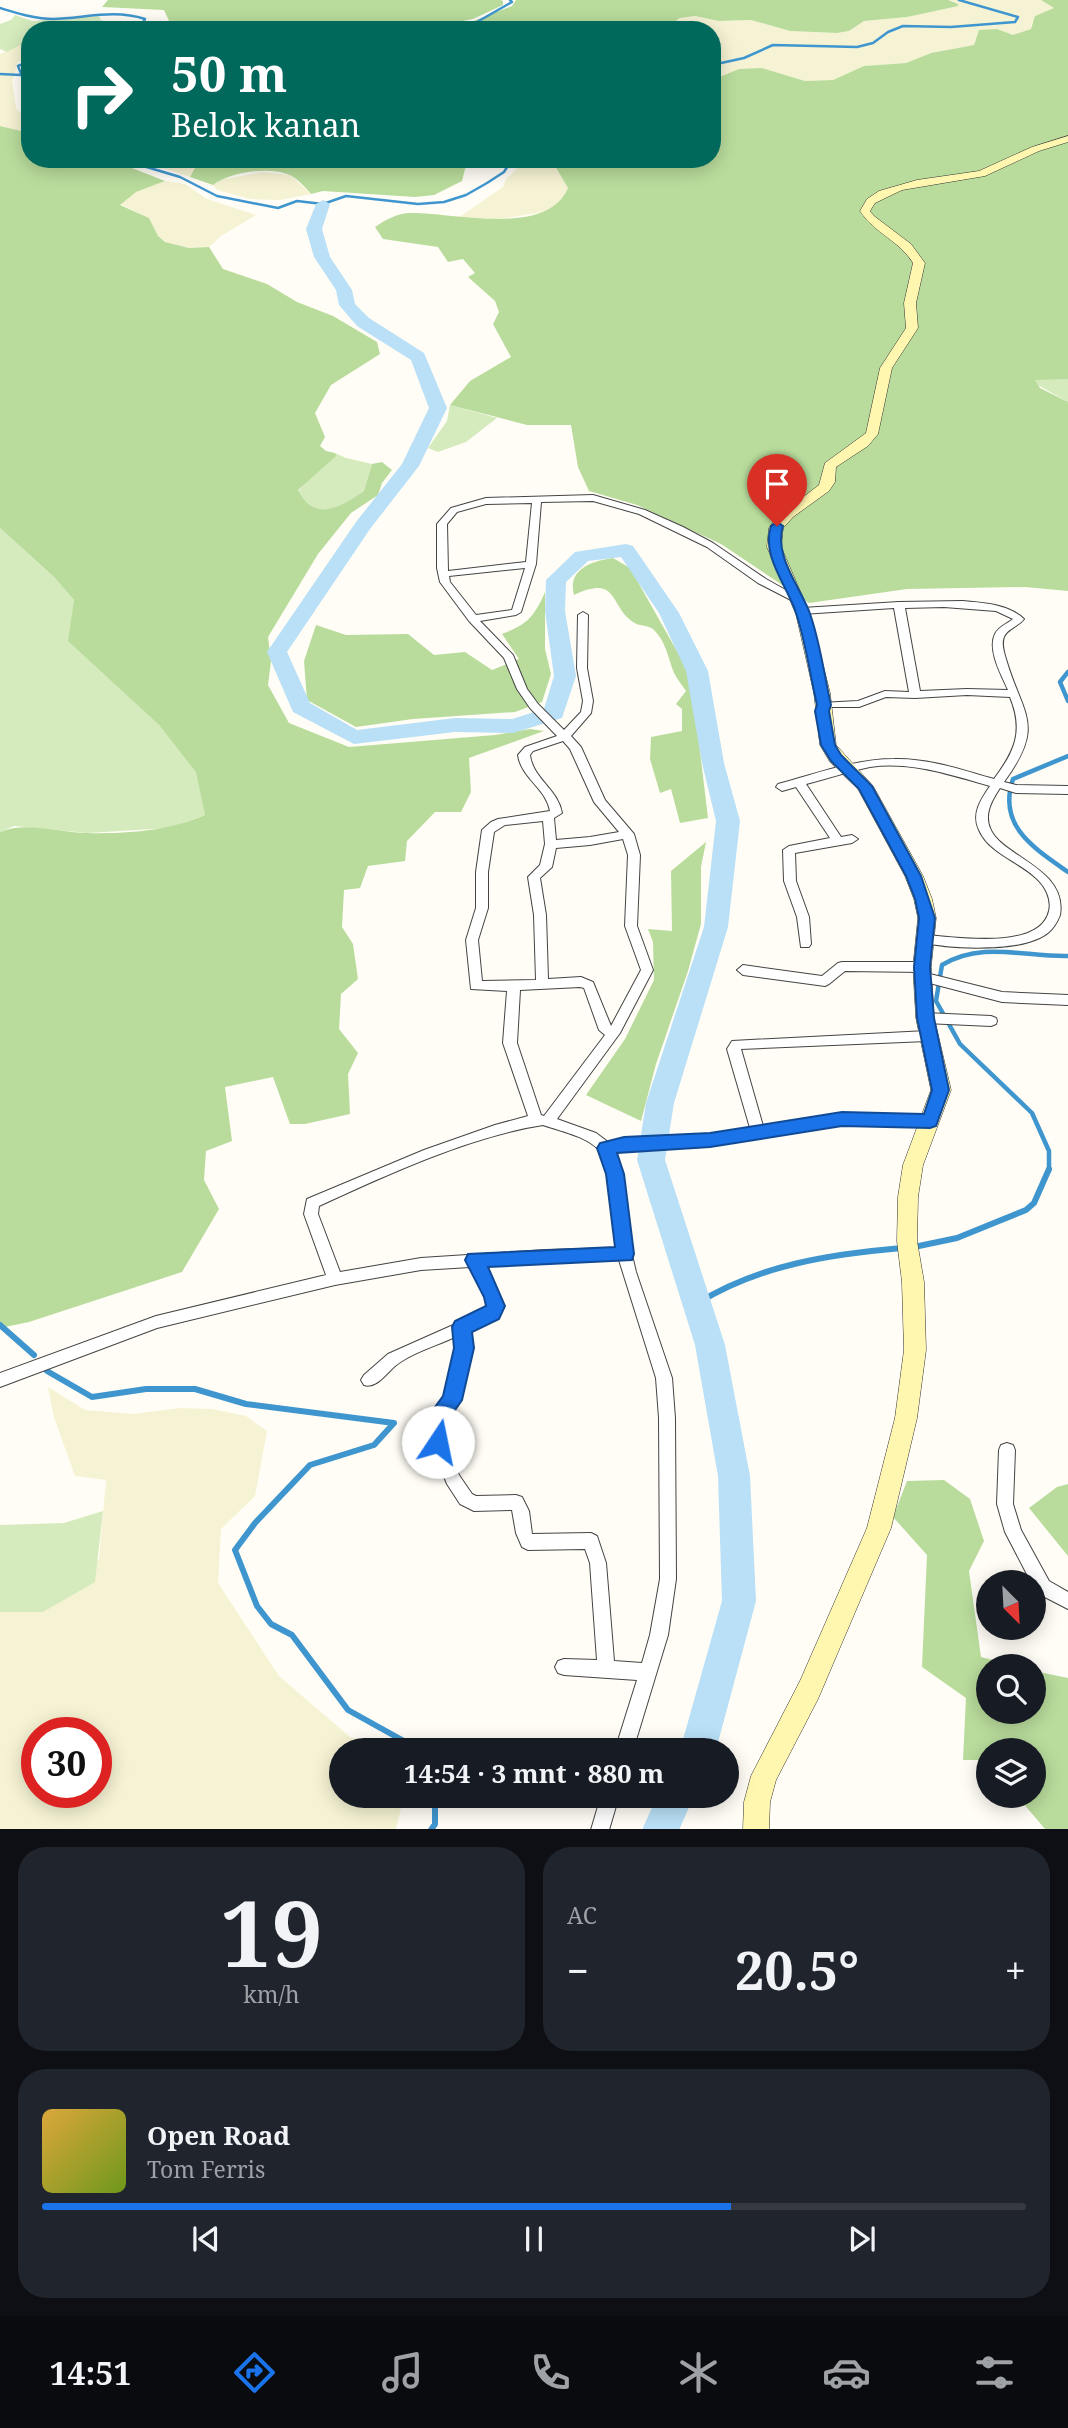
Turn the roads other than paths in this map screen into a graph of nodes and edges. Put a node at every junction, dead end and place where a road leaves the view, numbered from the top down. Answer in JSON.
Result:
{"nodes":[{"id":1,"x":1068,"y":139,"type":"edge"},
{"id":2,"x":537,"y":499,"type":"junction"},
{"id":3,"x":531,"y":564,"type":"junction"},
{"id":4,"x":443,"y":574,"type":"junction"},
{"id":5,"x":799,"y":605,"type":"junction"},
{"id":6,"x":899,"y":605,"type":"junction"},
{"id":7,"x":583,"y":615,"type":"dead end"},
{"id":8,"x":473,"y":619,"type":"junction"},
{"id":9,"x":1013,"y":694,"type":"junction"},
{"id":10,"x":915,"y":695,"type":"junction"},
{"id":11,"x":824,"y":705,"type":"junction"},
{"id":12,"x":565,"y":737,"type":"junction"},
{"id":13,"x":847,"y":769,"type":"junction"},
{"id":14,"x":799,"y":783,"type":"junction"},
{"id":15,"x":1001,"y":785,"type":"junction"},
{"id":16,"x":782,"y":787,"type":"dead end"},
{"id":17,"x":1068,"y":790,"type":"edge"},
{"id":18,"x":548,"y":817,"type":"junction"},
{"id":19,"x":628,"y":834,"type":"junction"},
{"id":20,"x":852,"y":839,"type":"dead end"},
{"id":21,"x":838,"y":841,"type":"junction"},
{"id":22,"x":551,"y":844,"type":"junction"},
{"id":23,"x":926,"y":939,"type":"junction"},
{"id":24,"x":805,"y":944,"type":"dead end"},
{"id":25,"x":743,"y":970,"type":"dead end"},
{"id":26,"x":929,"y":976,"type":"junction"},
{"id":27,"x":542,"y":984,"type":"junction"},
{"id":28,"x":514,"y":986,"type":"junction"},
{"id":29,"x":1068,"y":1000,"type":"edge"},
{"id":30,"x":991,"y":1021,"type":"dead end"},
{"id":31,"x":929,"y":1024,"type":"junction"},
{"id":32,"x":612,"y":1033,"type":"junction"},
{"id":33,"x":541,"y":1120,"type":"junction"},
{"id":34,"x":930,"y":1121,"type":"junction"},
{"id":35,"x":758,"y":1133,"type":"junction"},
{"id":36,"x":606,"y":1148,"type":"junction"},
{"id":37,"x":625,"y":1254,"type":"junction"},
{"id":38,"x":474,"y":1260,"type":"junction"},
{"id":39,"x":335,"y":1279,"type":"junction"},
{"id":40,"x":462,"y":1327,"type":"junction"},
{"id":41,"x":0,"y":1380,"type":"edge"},
{"id":42,"x":369,"y":1380,"type":"dead end"},
{"id":43,"x":1007,"y":1450,"type":"dead end"},
{"id":44,"x":1068,"y":1601,"type":"edge"},
{"id":45,"x":564,"y":1667,"type":"dead end"},
{"id":46,"x":606,"y":1669,"type":"junction"},
{"id":47,"x":648,"y":1672,"type":"junction"},
{"id":48,"x":628,"y":1738,"type":"edge"},
{"id":49,"x":606,"y":1808,"type":"edge"},
{"id":50,"x":600,"y":1829,"type":"edge"},
{"id":51,"x":756,"y":1829,"type":"edge"}],
"edges":[{"from":1,"to":5,"type":"street"},
{"from":2,"to":3,"type":"street"},
{"from":2,"to":4,"type":"street"},
{"from":2,"to":5,"type":"street"},
{"from":3,"to":4,"type":"street"},
{"from":3,"to":8,"type":"street"},
{"from":4,"to":8,"type":"street"},
{"from":5,"to":6,"type":"street"},
{"from":5,"to":11,"type":"street"},
{"from":6,"to":9,"type":"street"},
{"from":6,"to":10,"type":"street"},
{"from":7,"to":12,"type":"street"},
{"from":8,"to":12,"type":"street"},
{"from":9,"to":10,"type":"street"},
{"from":9,"to":15,"type":"street"},
{"from":10,"to":11,"type":"street"},
{"from":11,"to":13,"type":"street"},
{"from":12,"to":18,"type":"street"},
{"from":12,"to":19,"type":"street"},
{"from":13,"to":14,"type":"street"},
{"from":13,"to":15,"type":"street"},
{"from":13,"to":23,"type":"street"},
{"from":14,"to":16,"type":"street"},
{"from":14,"to":21,"type":"street"},
{"from":15,"to":17,"type":"street"},
{"from":15,"to":23,"type":"street"},
{"from":18,"to":22,"type":"street"},
{"from":18,"to":28,"type":"street"},
{"from":19,"to":22,"type":"street"},
{"from":19,"to":32,"type":"street"},
{"from":20,"to":21,"type":"street"},
{"from":21,"to":24,"type":"street"},
{"from":22,"to":27,"type":"street"},
{"from":23,"to":26,"type":"street"},
{"from":25,"to":26,"type":"street"},
{"from":26,"to":29,"type":"street"},
{"from":26,"to":31,"type":"street"},
{"from":27,"to":28,"type":"street"},
{"from":27,"to":32,"type":"street"},
{"from":28,"to":33,"type":"street"},
{"from":30,"to":31,"type":"street"},
{"from":31,"to":34,"type":"street"},
{"from":31,"to":35,"type":"street"},
{"from":32,"to":33,"type":"street"},
{"from":33,"to":36,"type":"street"},
{"from":33,"to":39,"type":"street"},
{"from":34,"to":35,"type":"street"},
{"from":34,"to":51,"type":"street"},
{"from":35,"to":36,"type":"street"},
{"from":36,"to":37,"type":"street"},
{"from":37,"to":38,"type":"street"},
{"from":37,"to":47,"type":"street"},
{"from":38,"to":39,"type":"street"},
{"from":38,"to":40,"type":"street"},
{"from":39,"to":41,"type":"street"},
{"from":40,"to":42,"type":"street"},
{"from":40,"to":46,"type":"street"},
{"from":43,"to":44,"type":"street"},
{"from":45,"to":46,"type":"street"},
{"from":46,"to":47,"type":"street"},
{"from":47,"to":48,"type":"street"},
{"from":49,"to":50,"type":"street"}]}
